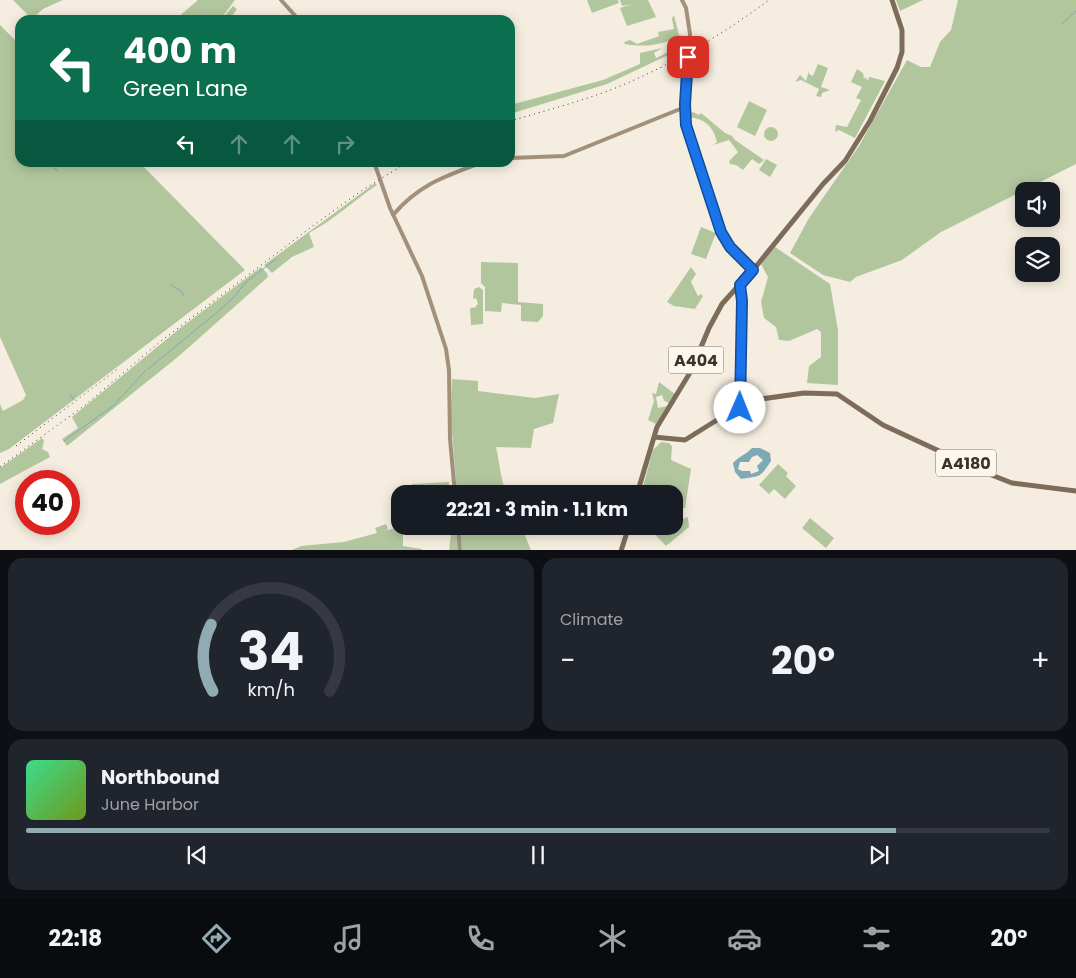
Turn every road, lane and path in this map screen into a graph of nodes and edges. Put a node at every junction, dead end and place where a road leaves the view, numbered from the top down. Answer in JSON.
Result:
{"nodes":[{"id":1,"x":281,"y":0,"type":"edge"},
{"id":2,"x":682,"y":0,"type":"edge"},
{"id":3,"x":892,"y":0,"type":"edge"},
{"id":4,"x":294,"y":15,"type":"edge"},
{"id":5,"x":685,"y":107,"type":"junction"},
{"id":6,"x":515,"y":158,"type":"edge"},
{"id":7,"x":375,"y":167,"type":"edge"},
{"id":8,"x":470,"y":167,"type":"edge"},
{"id":9,"x":393,"y":215,"type":"junction"},
{"id":10,"x":753,"y":270,"type":"junction"},
{"id":11,"x":740,"y":285,"type":"junction"},
{"id":12,"x":740,"y":408,"type":"junction"},
{"id":13,"x":654,"y":437,"type":"junction"},
{"id":14,"x":663,"y":439,"type":"junction"},
{"id":15,"x":651,"y":445,"type":"junction"},
{"id":16,"x":454,"y":485,"type":"edge"},
{"id":17,"x":640,"y":485,"type":"edge"},
{"id":18,"x":1076,"y":491,"type":"edge"},
{"id":19,"x":459,"y":535,"type":"edge"},
{"id":20,"x":626,"y":535,"type":"edge"},
{"id":21,"x":460,"y":550,"type":"edge"},
{"id":22,"x":621,"y":550,"type":"edge"}],
"edges":[{"from":1,"to":4,"type":"street"},
{"from":2,"to":5,"type":"street"},
{"from":3,"to":10,"type":"main road","number":"A404"},
{"from":5,"to":6,"type":"street"},
{"from":5,"to":10,"type":"street"},
{"from":7,"to":9,"type":"street"},
{"from":8,"to":9,"type":"street"},
{"from":9,"to":16,"type":"street"},
{"from":10,"to":11,"type":"main road","number":"A404"},
{"from":11,"to":12,"type":"street"},
{"from":11,"to":13,"type":"main road","number":"A404"},
{"from":12,"to":14,"type":"main road","number":"A4180"},
{"from":12,"to":18,"type":"main road","number":"A4180"},
{"from":13,"to":14,"type":"main road","number":"A4180"},
{"from":13,"to":15,"type":"main road","number":"A404"},
{"from":14,"to":15,"type":"main road"},
{"from":15,"to":17,"type":"main road","number":"A404"},
{"from":19,"to":21,"type":"street"},
{"from":20,"to":22,"type":"main road"}]}
